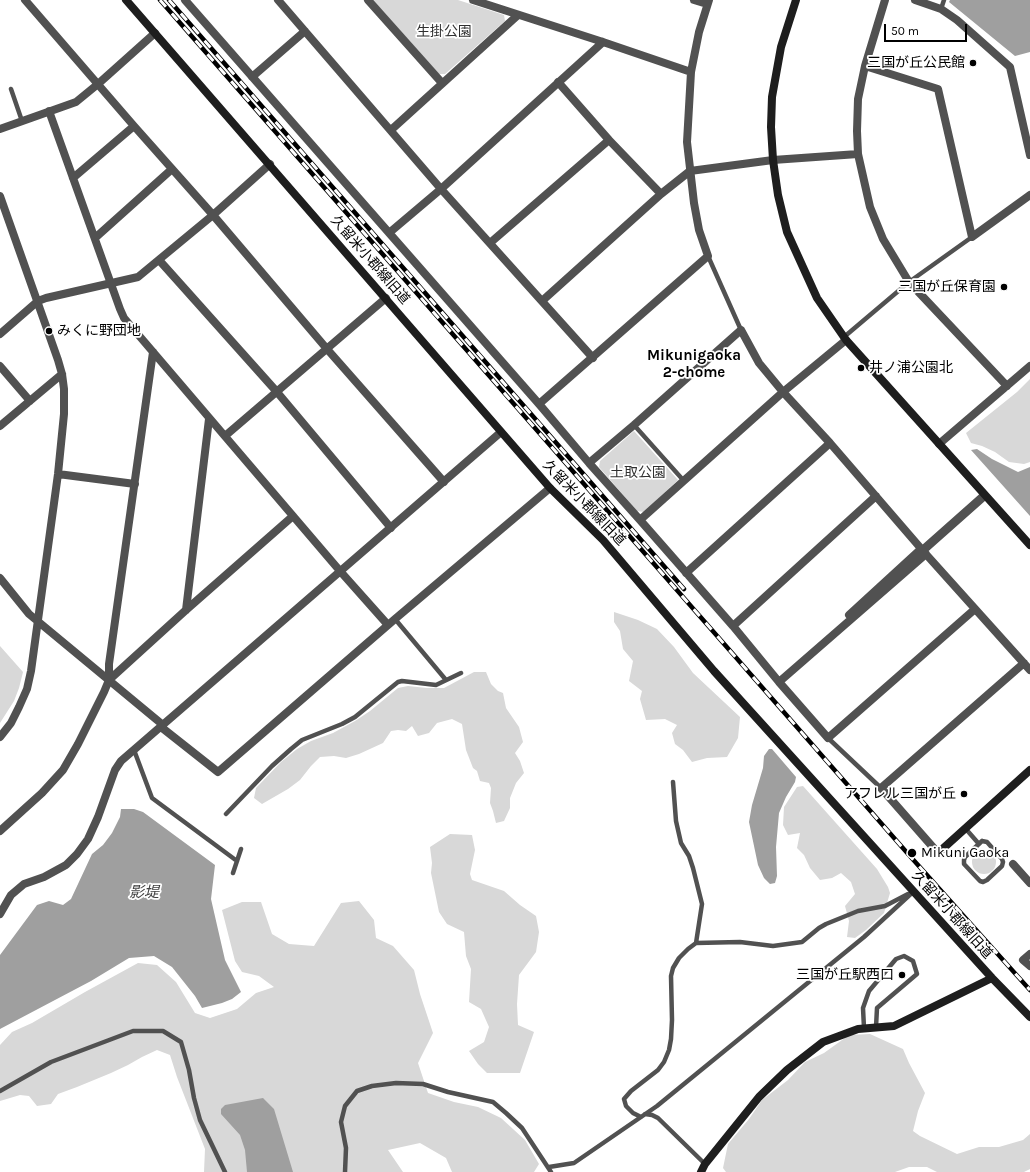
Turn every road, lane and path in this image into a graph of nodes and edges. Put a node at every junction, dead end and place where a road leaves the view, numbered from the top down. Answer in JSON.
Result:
{"nodes":[{"id":1,"x":25,"y":0,"type":"edge"},
{"id":2,"x":126,"y":0,"type":"edge"},
{"id":3,"x":185,"y":0,"type":"edge"},
{"id":4,"x":278,"y":0,"type":"edge"},
{"id":5,"x":368,"y":0,"type":"edge"},
{"id":6,"x":473,"y":0,"type":"edge"},
{"id":7,"x":694,"y":0,"type":"edge"},
{"id":8,"x":796,"y":0,"type":"edge"},
{"id":9,"x":885,"y":0,"type":"edge"},
{"id":10,"x":915,"y":0,"type":"edge"},
{"id":11,"x":944,"y":0,"type":"edge"},
{"id":12,"x":708,"y":2,"type":"edge"},
{"id":13,"x":941,"y":9,"type":"junction"},
{"id":14,"x":518,"y":14,"type":"junction"},
{"id":15,"x":305,"y":31,"type":"junction"},
{"id":16,"x":155,"y":33,"type":"junction"},
{"id":17,"x":603,"y":42,"type":"junction"},
{"id":18,"x":865,"y":66,"type":"junction"},
{"id":19,"x":691,"y":72,"type":"junction"},
{"id":20,"x":252,"y":77,"type":"junction"},
{"id":21,"x":558,"y":82,"type":"junction"},
{"id":22,"x":98,"y":84,"type":"junction"},
{"id":23,"x":442,"y":84,"type":"junction"},
{"id":24,"x":11,"y":89,"type":"dead end"},
{"id":25,"x":49,"y":111,"type":"junction"},
{"id":26,"x":22,"y":121,"type":"junction"},
{"id":27,"x":134,"y":126,"type":"junction"},
{"id":28,"x":0,"y":129,"type":"edge"},
{"id":29,"x":391,"y":130,"type":"junction"},
{"id":30,"x":609,"y":140,"type":"junction"},
{"id":31,"x":858,"y":154,"type":"junction"},
{"id":32,"x":1030,"y":155,"type":"edge"},
{"id":33,"x":773,"y":160,"type":"junction"},
{"id":34,"x":270,"y":164,"type":"junction"},
{"id":35,"x":172,"y":168,"type":"junction"},
{"id":36,"x":690,"y":170,"type":"junction"},
{"id":37,"x":74,"y":178,"type":"junction"},
{"id":38,"x":441,"y":188,"type":"junction"},
{"id":39,"x":661,"y":194,"type":"junction"},
{"id":40,"x":1030,"y":195,"type":"edge"},
{"id":41,"x":0,"y":196,"type":"edge"},
{"id":42,"x":2,"y":208,"type":"edge"},
{"id":43,"x":213,"y":215,"type":"junction"},
{"id":44,"x":389,"y":233,"type":"junction"},
{"id":45,"x":972,"y":237,"type":"junction"},
{"id":46,"x":95,"y":238,"type":"junction"},
{"id":47,"x":490,"y":243,"type":"junction"},
{"id":48,"x":708,"y":256,"type":"junction"},
{"id":49,"x":159,"y":260,"type":"junction"},
{"id":50,"x":909,"y":282,"type":"junction"},
{"id":51,"x":111,"y":284,"type":"junction"},
{"id":52,"x":386,"y":298,"type":"junction"},
{"id":53,"x":38,"y":301,"type":"junction"},
{"id":54,"x":542,"y":301,"type":"junction"},
{"id":55,"x":741,"y":330,"type":"junction"},
{"id":56,"x":0,"y":334,"type":"edge"},
{"id":57,"x":845,"y":338,"type":"junction"},
{"id":58,"x":327,"y":349,"type":"junction"},
{"id":59,"x":153,"y":352,"type":"junction"},
{"id":60,"x":593,"y":358,"type":"junction"},
{"id":61,"x":0,"y":366,"type":"edge"},
{"id":62,"x":1030,"y":366,"type":"edge"},
{"id":63,"x":62,"y":374,"type":"junction"},
{"id":64,"x":1007,"y":386,"type":"junction"},
{"id":65,"x":276,"y":392,"type":"junction"},
{"id":66,"x":783,"y":392,"type":"junction"},
{"id":67,"x":30,"y":401,"type":"junction"},
{"id":68,"x":539,"y":404,"type":"junction"},
{"id":69,"x":209,"y":419,"type":"junction"},
{"id":70,"x":634,"y":425,"type":"junction"},
{"id":71,"x":0,"y":426,"type":"edge"},
{"id":72,"x":501,"y":432,"type":"junction"},
{"id":73,"x":225,"y":436,"type":"junction"},
{"id":74,"x":830,"y":443,"type":"junction"},
{"id":75,"x":939,"y":444,"type":"junction"},
{"id":76,"x":589,"y":463,"type":"junction"},
{"id":77,"x":58,"y":474,"type":"junction"},
{"id":78,"x":684,"y":481,"type":"junction"},
{"id":79,"x":444,"y":482,"type":"junction"},
{"id":80,"x":135,"y":484,"type":"junction"},
{"id":81,"x":550,"y":488,"type":"junction"},
{"id":82,"x":985,"y":495,"type":"junction"},
{"id":83,"x":876,"y":496,"type":"junction"},
{"id":84,"x":293,"y":516,"type":"junction"},
{"id":85,"x":640,"y":520,"type":"junction"},
{"id":86,"x":391,"y":528,"type":"junction"},
{"id":87,"x":1030,"y":545,"type":"edge"},
{"id":88,"x":924,"y":552,"type":"junction"},
{"id":89,"x":340,"y":571,"type":"junction"},
{"id":90,"x":686,"y":573,"type":"junction"},
{"id":91,"x":0,"y":578,"type":"edge"},
{"id":92,"x":975,"y":609,"type":"junction"},
{"id":93,"x":186,"y":610,"type":"junction"},
{"id":94,"x":38,"y":622,"type":"junction"},
{"id":95,"x":392,"y":622,"type":"junction"},
{"id":96,"x":733,"y":626,"type":"junction"},
{"id":97,"x":1024,"y":663,"type":"junction"},
{"id":98,"x":1030,"y":670,"type":"edge"},
{"id":99,"x":461,"y":673,"type":"dead end"},
{"id":100,"x":109,"y":680,"type":"junction"},
{"id":101,"x":446,"y":680,"type":"junction"},
{"id":102,"x":778,"y":681,"type":"junction"},
{"id":103,"x":162,"y":726,"type":"junction"},
{"id":104,"x":0,"y":737,"type":"edge"},
{"id":105,"x":828,"y":738,"type":"junction"},
{"id":106,"x":134,"y":750,"type":"junction"},
{"id":107,"x":1030,"y":770,"type":"edge"},
{"id":108,"x":673,"y":782,"type":"dead end"},
{"id":109,"x":881,"y":788,"type":"junction"},
{"id":110,"x":226,"y":814,"type":"dead end"},
{"id":111,"x":965,"y":828,"type":"junction"},
{"id":112,"x":0,"y":831,"type":"edge"},
{"id":113,"x":979,"y":844,"type":"junction"},
{"id":114,"x":241,"y":850,"type":"dead end"},
{"id":115,"x":237,"y":861,"type":"junction"},
{"id":116,"x":1013,"y":864,"type":"dead end"},
{"id":117,"x":233,"y":873,"type":"dead end"},
{"id":118,"x":1030,"y":883,"type":"edge"},
{"id":119,"x":914,"y":891,"type":"junction"},
{"id":120,"x":0,"y":914,"type":"edge"},
{"id":121,"x":696,"y":943,"type":"junction"},
{"id":122,"x":1030,"y":954,"type":"edge"},
{"id":123,"x":1030,"y":966,"type":"edge"},
{"id":124,"x":992,"y":978,"type":"junction"},
{"id":125,"x":1030,"y":1017,"type":"edge"},
{"id":126,"x":876,"y":1027,"type":"junction"},
{"id":127,"x":864,"y":1028,"type":"junction"},
{"id":128,"x":0,"y":1091,"type":"edge"},
{"id":129,"x":643,"y":1115,"type":"junction"},
{"id":130,"x":705,"y":1164,"type":"junction"},
{"id":131,"x":550,"y":1170,"type":"edge"},
{"id":132,"x":226,"y":1172,"type":"edge"},
{"id":133,"x":345,"y":1172,"type":"edge"},
{"id":134,"x":702,"y":1172,"type":"edge"}],
"edges":[{"from":1,"to":22,"type":"street"},
{"from":2,"to":16,"type":"street","name":"久留米小郡線旧道"},
{"from":3,"to":20,"type":"street"},
{"from":4,"to":15,"type":"street"},
{"from":5,"to":23,"type":"street"},
{"from":6,"to":14,"type":"street"},
{"from":7,"to":12,"type":"street"},
{"from":8,"to":33,"type":"street"},
{"from":9,"to":18,"type":"street"},
{"from":10,"to":13,"type":"street"},
{"from":11,"to":13,"type":"lane"},
{"from":12,"to":19,"type":"street"},
{"from":13,"to":32,"type":"street"},
{"from":14,"to":17,"type":"street"},
{"from":14,"to":23,"type":"street"},
{"from":15,"to":20,"type":"street"},
{"from":15,"to":29,"type":"street"},
{"from":16,"to":22,"type":"street"},
{"from":16,"to":34,"type":"street","name":"久留米小郡線旧道"},
{"from":17,"to":19,"type":"street"},
{"from":17,"to":21,"type":"street"},
{"from":18,"to":31,"type":"street"},
{"from":18,"to":45,"type":"street"},
{"from":19,"to":36,"type":"street"},
{"from":20,"to":44,"type":"street"},
{"from":21,"to":30,"type":"street"},
{"from":21,"to":38,"type":"street"},
{"from":22,"to":25,"type":"street"},
{"from":22,"to":27,"type":"street"},
{"from":23,"to":29,"type":"street"},
{"from":24,"to":26,"type":"lane"},
{"from":25,"to":26,"type":"street"},
{"from":25,"to":37,"type":"street"},
{"from":26,"to":28,"type":"street"},
{"from":27,"to":35,"type":"street"},
{"from":27,"to":37,"type":"street"},
{"from":29,"to":38,"type":"street"},
{"from":30,"to":39,"type":"street"},
{"from":30,"to":47,"type":"street"},
{"from":31,"to":33,"type":"street"},
{"from":31,"to":50,"type":"street"},
{"from":33,"to":36,"type":"street"},
{"from":33,"to":57,"type":"street"},
{"from":34,"to":43,"type":"street"},
{"from":34,"to":52,"type":"street","name":"久留米小郡線旧道"},
{"from":35,"to":43,"type":"street"},
{"from":35,"to":46,"type":"street"},
{"from":36,"to":39,"type":"street"},
{"from":36,"to":48,"type":"street"},
{"from":37,"to":46,"type":"street"},
{"from":38,"to":44,"type":"street"},
{"from":38,"to":47,"type":"street"},
{"from":39,"to":54,"type":"street"},
{"from":40,"to":45,"type":"street"},
{"from":41,"to":42,"type":"street"},
{"from":42,"to":53,"type":"street"},
{"from":43,"to":49,"type":"street"},
{"from":43,"to":58,"type":"street"},
{"from":44,"to":68,"type":"street"},
{"from":45,"to":50,"type":"lane"},
{"from":46,"to":51,"type":"street"},
{"from":47,"to":54,"type":"street"},
{"from":48,"to":55,"type":"lane"},
{"from":48,"to":60,"type":"street"},
{"from":49,"to":51,"type":"street"},
{"from":49,"to":65,"type":"street"},
{"from":50,"to":57,"type":"lane"},
{"from":50,"to":64,"type":"street"},
{"from":51,"to":53,"type":"street"},
{"from":51,"to":59,"type":"street"},
{"from":52,"to":58,"type":"street"},
{"from":52,"to":72,"type":"street","name":"久留米小郡線旧道"},
{"from":53,"to":56,"type":"street"},
{"from":53,"to":63,"type":"street"},
{"from":54,"to":60,"type":"street"},
{"from":55,"to":66,"type":"street"},
{"from":55,"to":70,"type":"street"},
{"from":57,"to":66,"type":"street"},
{"from":57,"to":75,"type":"street"},
{"from":58,"to":65,"type":"street"},
{"from":58,"to":79,"type":"street"},
{"from":59,"to":69,"type":"street"},
{"from":59,"to":80,"type":"street"},
{"from":60,"to":68,"type":"street"},
{"from":61,"to":67,"type":"street"},
{"from":62,"to":64,"type":"street"},
{"from":63,"to":67,"type":"street"},
{"from":63,"to":77,"type":"street"},
{"from":64,"to":75,"type":"street"},
{"from":65,"to":73,"type":"street"},
{"from":65,"to":86,"type":"street"},
{"from":66,"to":74,"type":"street"},
{"from":66,"to":78,"type":"street"},
{"from":67,"to":71,"type":"street"},
{"from":68,"to":76,"type":"street"},
{"from":69,"to":73,"type":"street"},
{"from":69,"to":93,"type":"street"},
{"from":70,"to":76,"type":"street"},
{"from":70,"to":78,"type":"lane"},
{"from":72,"to":79,"type":"street"},
{"from":72,"to":81,"type":"street","name":"久留米小郡線旧道"},
{"from":73,"to":84,"type":"street"},
{"from":74,"to":83,"type":"street"},
{"from":74,"to":90,"type":"street"},
{"from":75,"to":82,"type":"street"},
{"from":76,"to":85,"type":"street"},
{"from":77,"to":80,"type":"street"},
{"from":77,"to":94,"type":"street"},
{"from":78,"to":85,"type":"street"},
{"from":79,"to":86,"type":"street"},
{"from":80,"to":100,"type":"street"},
{"from":81,"to":95,"type":"street"},
{"from":81,"to":119,"type":"street","name":"久留米小郡線旧道"},
{"from":82,"to":87,"type":"street"},
{"from":82,"to":88,"type":"lane"},
{"from":83,"to":88,"type":"street"},
{"from":83,"to":96,"type":"street"},
{"from":84,"to":89,"type":"street"},
{"from":84,"to":93,"type":"street"},
{"from":85,"to":90,"type":"street"},
{"from":86,"to":89,"type":"street"},
{"from":88,"to":92,"type":"street"},
{"from":88,"to":102,"type":"street"},
{"from":89,"to":95,"type":"street"},
{"from":89,"to":103,"type":"street"},
{"from":90,"to":96,"type":"street"},
{"from":91,"to":94,"type":"street"},
{"from":92,"to":97,"type":"street"},
{"from":92,"to":105,"type":"street"},
{"from":93,"to":100,"type":"street"},
{"from":94,"to":100,"type":"street"},
{"from":94,"to":104,"type":"street"},
{"from":95,"to":101,"type":"lane"},
{"from":95,"to":103,"type":"street"},
{"from":96,"to":102,"type":"street"},
{"from":97,"to":98,"type":"street"},
{"from":97,"to":109,"type":"street"},
{"from":99,"to":101,"type":"lane"},
{"from":100,"to":103,"type":"street"},
{"from":100,"to":112,"type":"street"},
{"from":101,"to":110,"type":"lane"},
{"from":102,"to":105,"type":"street"},
{"from":103,"to":106,"type":"street"},
{"from":105,"to":109,"type":"lane"},
{"from":106,"to":115,"type":"lane"},
{"from":106,"to":120,"type":"street"},
{"from":107,"to":111,"type":"street"},
{"from":108,"to":121,"type":"lane"},
{"from":109,"to":111,"type":"street"},
{"from":111,"to":113,"type":"lane"},
{"from":113,"to":113,"type":"lane"},
{"from":114,"to":115,"type":"lane"},
{"from":115,"to":117,"type":"lane"},
{"from":116,"to":118,"type":"street"},
{"from":119,"to":121,"type":"lane"},
{"from":119,"to":124,"type":"street","name":"久留米小郡線旧道"},
{"from":119,"to":129,"type":"lane"},
{"from":121,"to":129,"type":"lane"},
{"from":122,"to":123,"type":"street"},
{"from":124,"to":125,"type":"street","name":"久留米小郡線旧道"},
{"from":124,"to":126,"type":"street"},
{"from":126,"to":127,"type":"street"},
{"from":126,"to":127,"type":"lane"},
{"from":127,"to":130,"type":"street"},
{"from":128,"to":132,"type":"lane"},
{"from":129,"to":130,"type":"lane"},
{"from":129,"to":131,"type":"lane"},
{"from":130,"to":134,"type":"street"},
{"from":131,"to":133,"type":"lane"}]}
